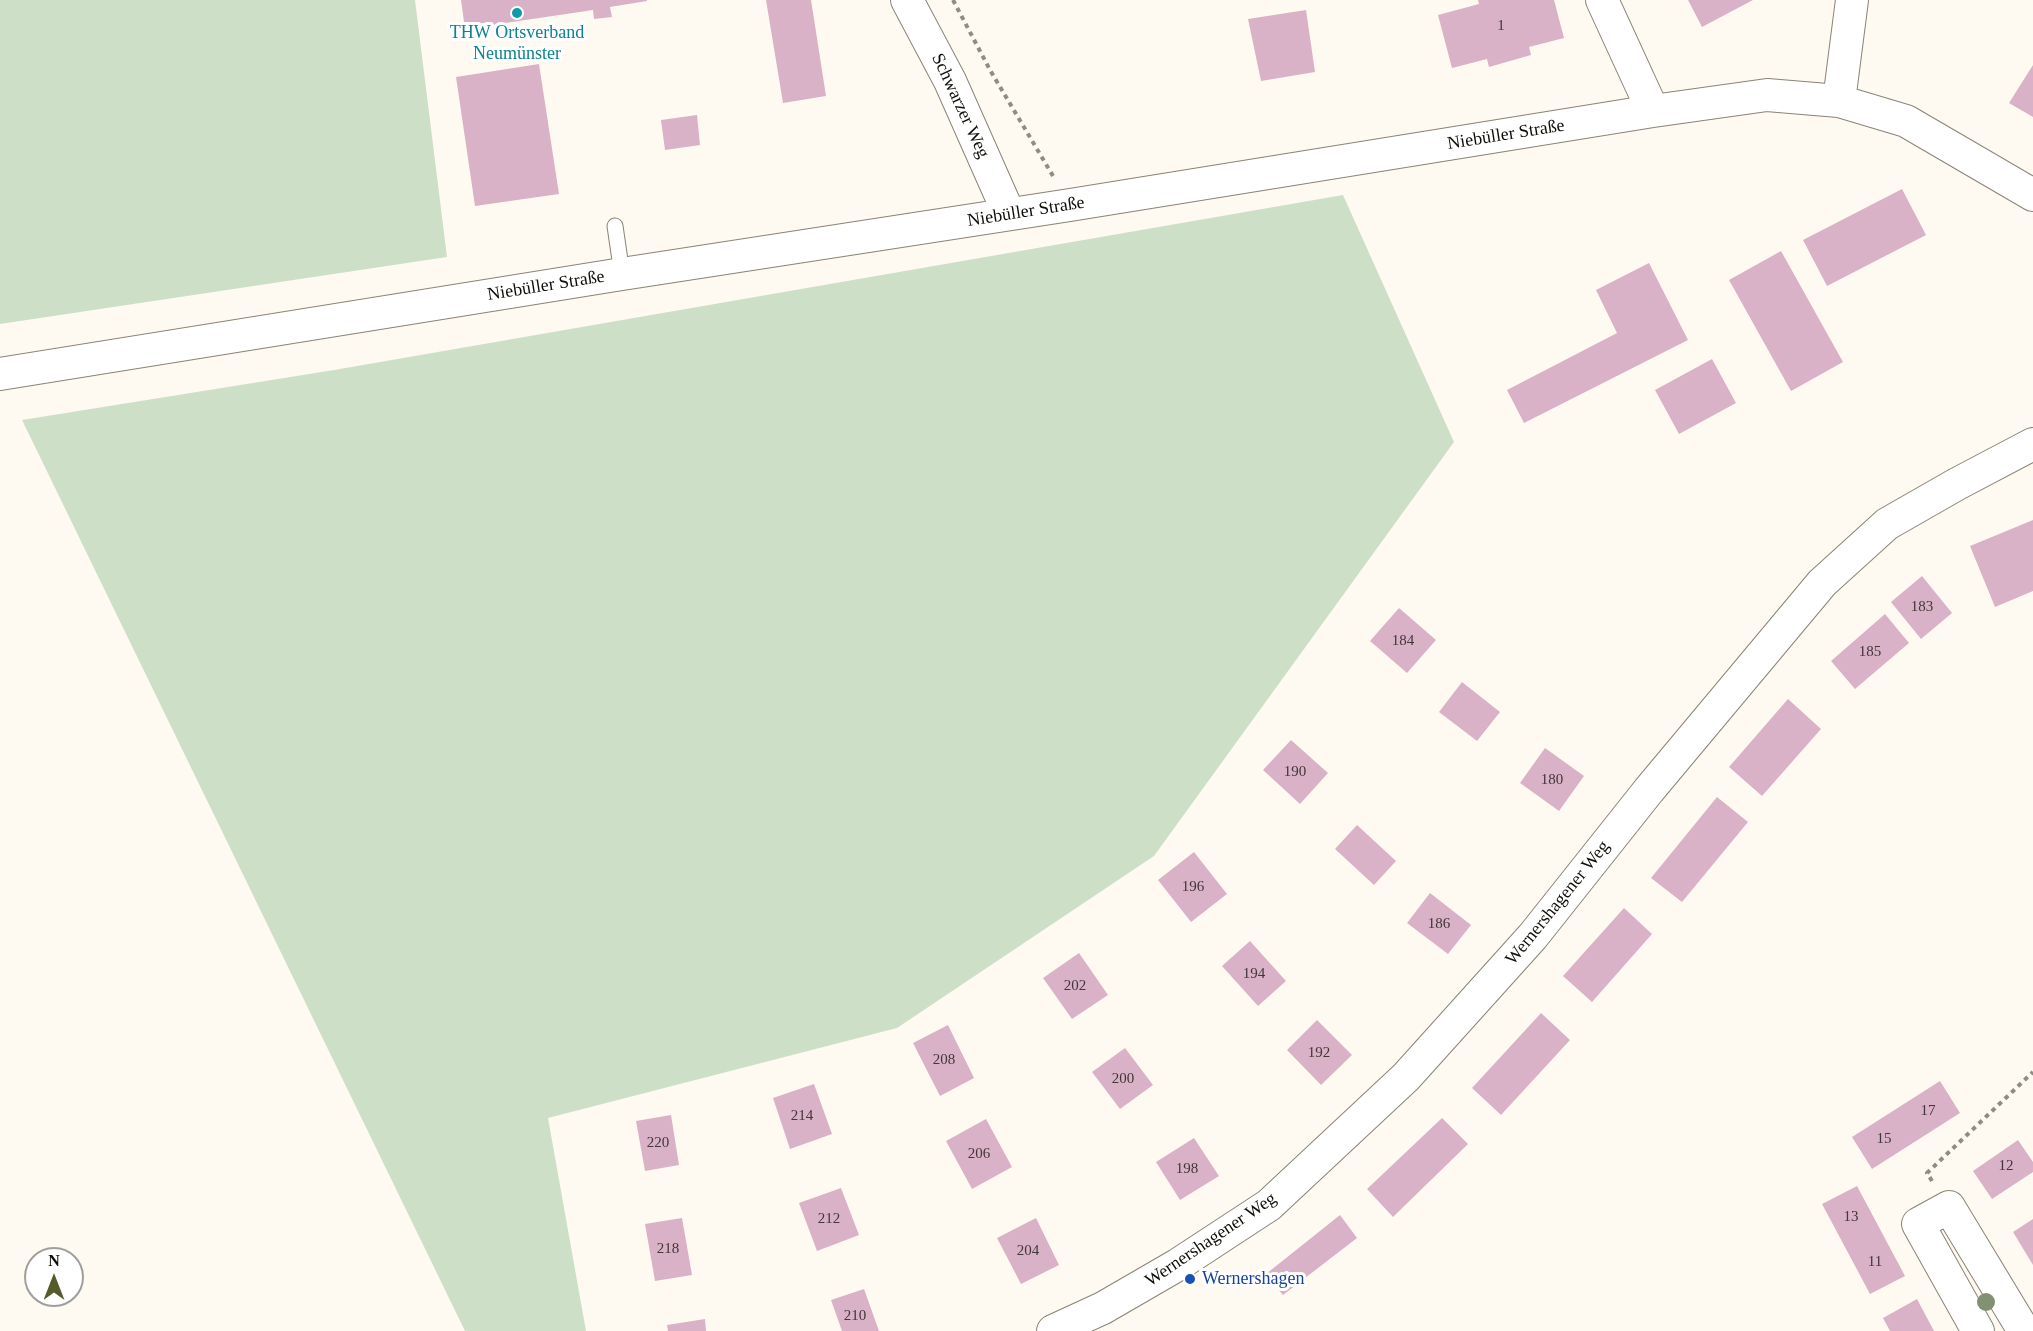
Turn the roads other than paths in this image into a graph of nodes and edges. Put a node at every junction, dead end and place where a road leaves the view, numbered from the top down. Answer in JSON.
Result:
{"nodes":[{"id":1,"x":907,"y":0,"type":"edge"},
{"id":2,"x":1602,"y":0,"type":"edge"},
{"id":3,"x":1851,"y":0,"type":"edge"},
{"id":4,"x":1839,"y":101,"type":"junction"},
{"id":5,"x":1653,"y":111,"type":"junction"},
{"id":6,"x":2033,"y":195,"type":"edge"},
{"id":7,"x":1009,"y":214,"type":"junction"},
{"id":8,"x":615,"y":226,"type":"dead end"},
{"id":9,"x":621,"y":274,"type":"junction"},
{"id":10,"x":0,"y":374,"type":"edge"},
{"id":11,"x":2033,"y":444,"type":"edge"},
{"id":12,"x":1053,"y":1331,"type":"edge"},
{"id":13,"x":1978,"y":1331,"type":"edge"},
{"id":14,"x":2025,"y":1331,"type":"edge"}],
"edges":[{"from":1,"to":7,"type":"street","name":"Schwarzer Weg"},
{"from":2,"to":5,"type":"street"},
{"from":3,"to":4,"type":"street"},
{"from":4,"to":5,"type":"street","name":"Niebüller Straße"},
{"from":4,"to":6,"type":"street","name":"Niebüller Straße"},
{"from":5,"to":7,"type":"street","name":"Niebüller Straße"},
{"from":7,"to":9,"type":"street","name":"Niebüller Straße"},
{"from":8,"to":9,"type":"lane"},
{"from":9,"to":10,"type":"street","name":"Niebüller Straße"},
{"from":11,"to":12,"type":"street","name":"Wernershagener Weg"},
{"from":13,"to":14,"type":"street"}]}
